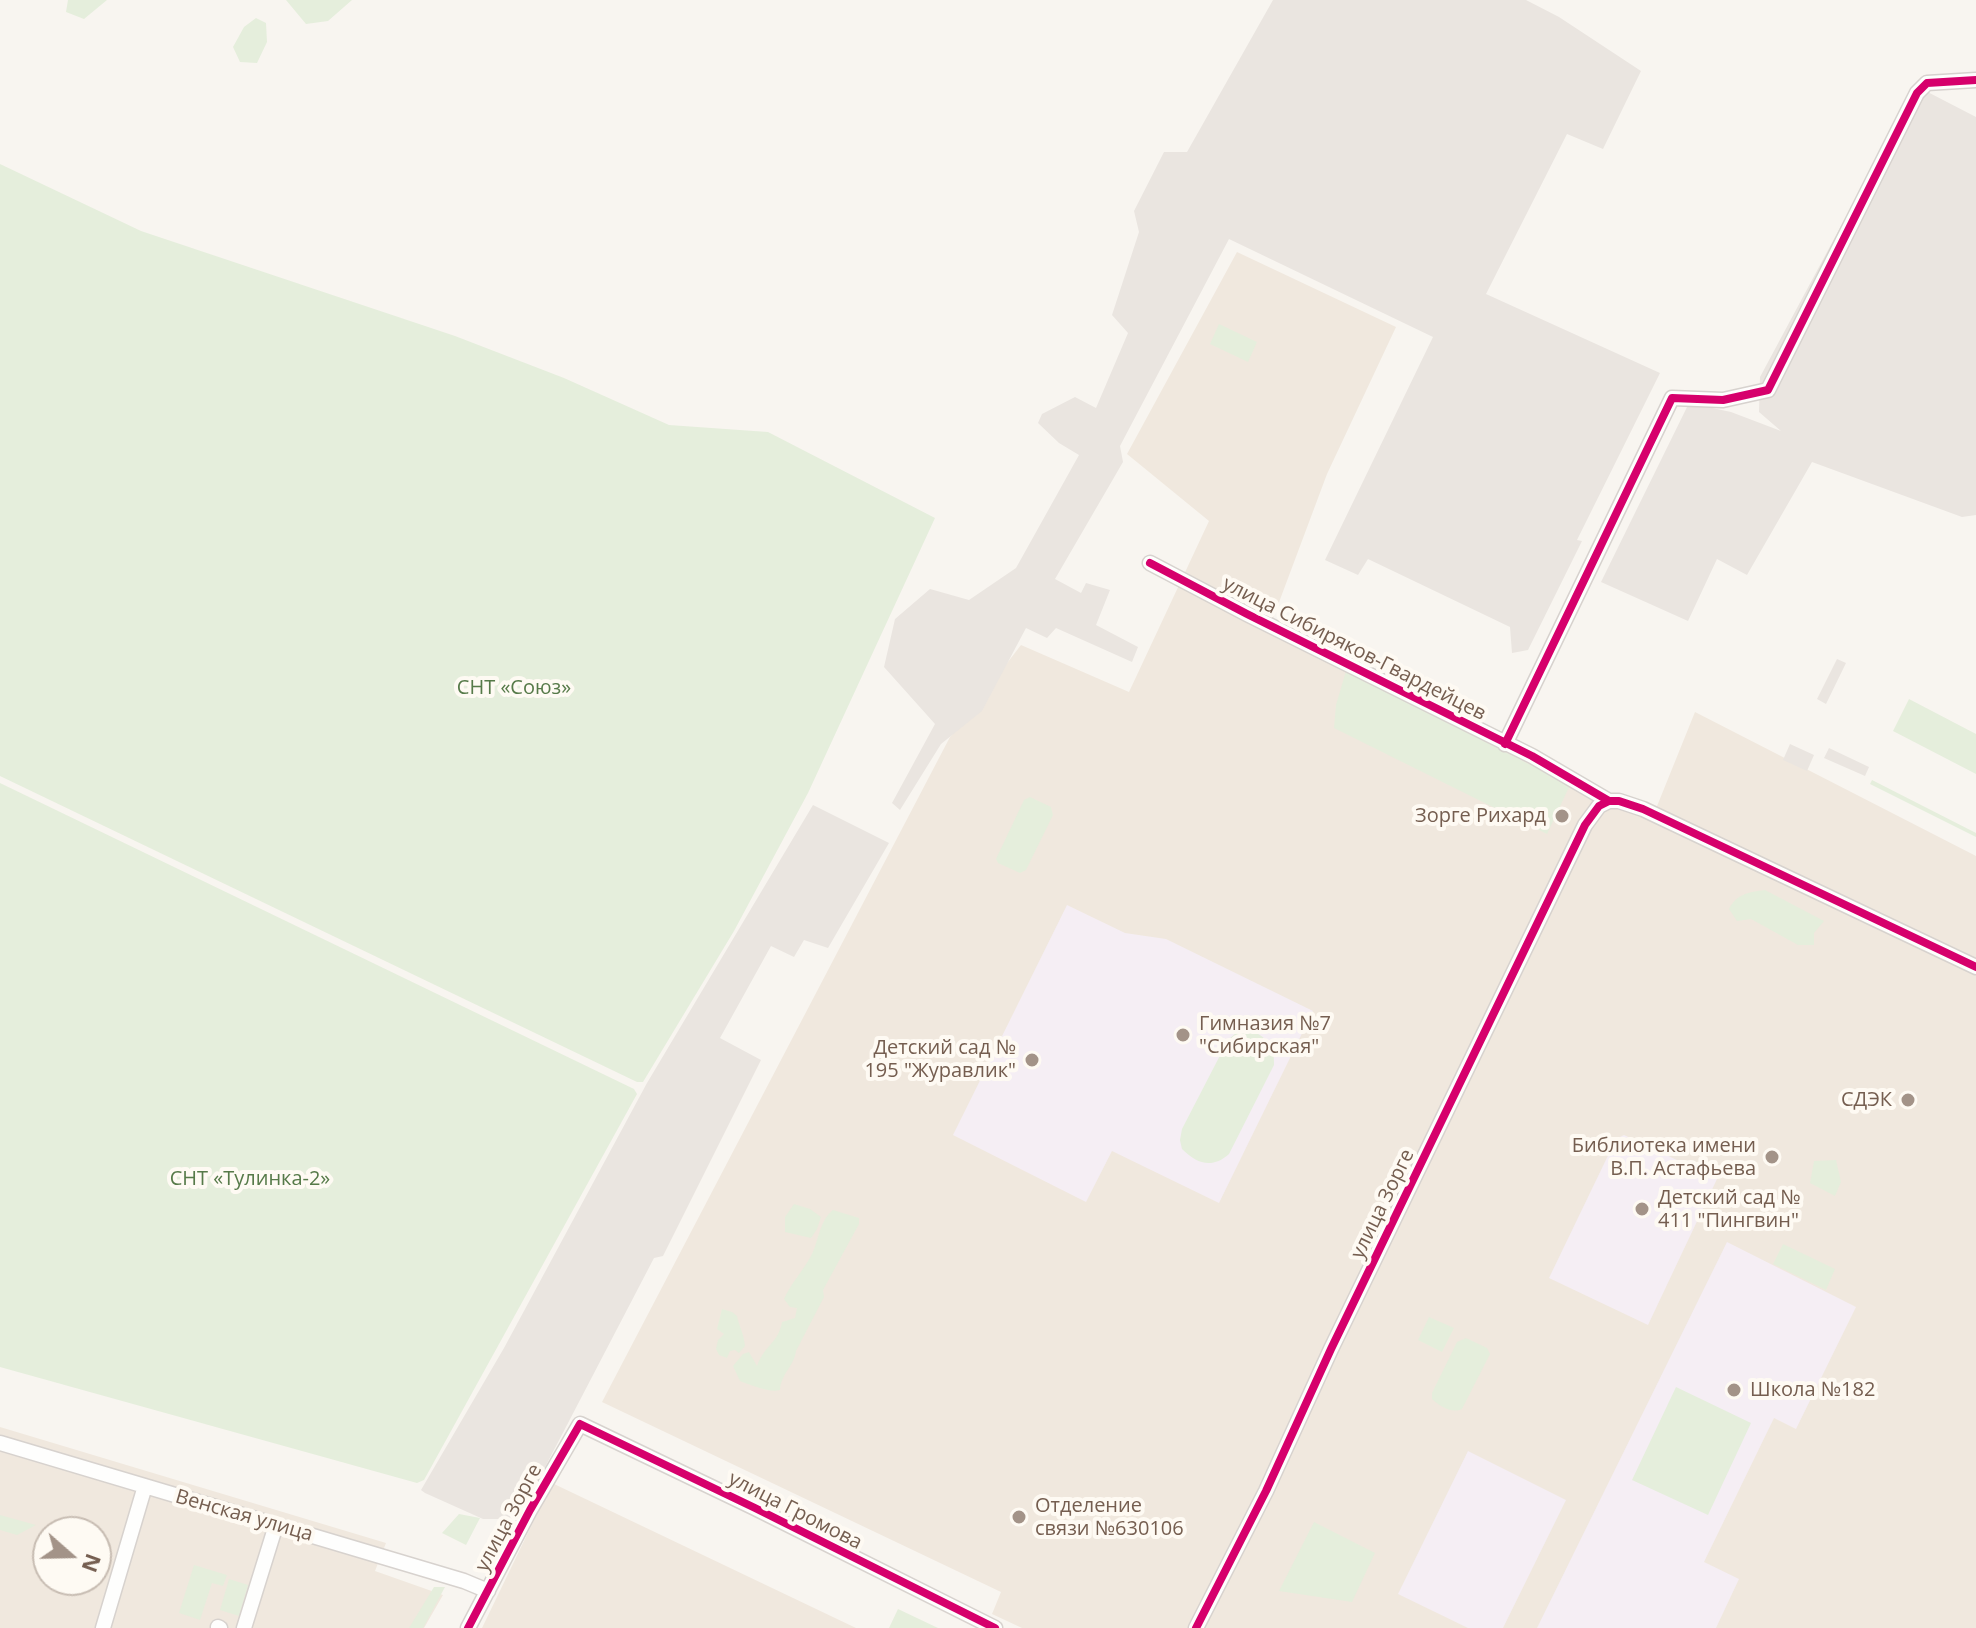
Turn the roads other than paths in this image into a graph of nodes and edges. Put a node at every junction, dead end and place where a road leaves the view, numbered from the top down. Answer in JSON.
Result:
{"nodes":[{"id":1,"x":1976,"y":80,"type":"edge"},
{"id":2,"x":1150,"y":563,"type":"dead end"},
{"id":3,"x":1505,"y":744,"type":"junction"},
{"id":4,"x":1609,"y":801,"type":"junction"},
{"id":5,"x":1976,"y":967,"type":"edge"},
{"id":6,"x":580,"y":1424,"type":"joint"},
{"id":7,"x":0,"y":1443,"type":"edge"},
{"id":8,"x":145,"y":1486,"type":"junction"},
{"id":9,"x":276,"y":1525,"type":"junction"},
{"id":10,"x":488,"y":1591,"type":"junction"},
{"id":11,"x":973,"y":1623,"type":"edge"},
{"id":12,"x":103,"y":1628,"type":"edge"},
{"id":13,"x":244,"y":1628,"type":"edge"},
{"id":14,"x":468,"y":1628,"type":"edge"},
{"id":15,"x":995,"y":1628,"type":"edge"},
{"id":16,"x":1196,"y":1628,"type":"edge"}],
"edges":[{"from":1,"to":3,"type":"street"},
{"from":2,"to":3,"type":"street","name":"улица Сибиряков-Гвардейцев"},
{"from":3,"to":4,"type":"street","name":"улица Сибиряков-Гвардейцев"},
{"from":4,"to":5,"type":"street","name":"улица Сибиряков-Гвардейцев"},
{"from":4,"to":16,"type":"street","name":"улица Зорге"},
{"from":6,"to":10,"type":"street","name":"улица Зорге"},
{"from":6,"to":11,"type":"street","name":"улица Громова"},
{"from":7,"to":8,"type":"street","name":"Венская улица"},
{"from":8,"to":9,"type":"street","name":"Венская улица"},
{"from":8,"to":12,"type":"street"},
{"from":9,"to":10,"type":"street","name":"Венская улица"},
{"from":9,"to":13,"type":"street"},
{"from":10,"to":14,"type":"street","name":"улица Зорге"},
{"from":11,"to":15,"type":"street","name":"улица Громова"}]}
